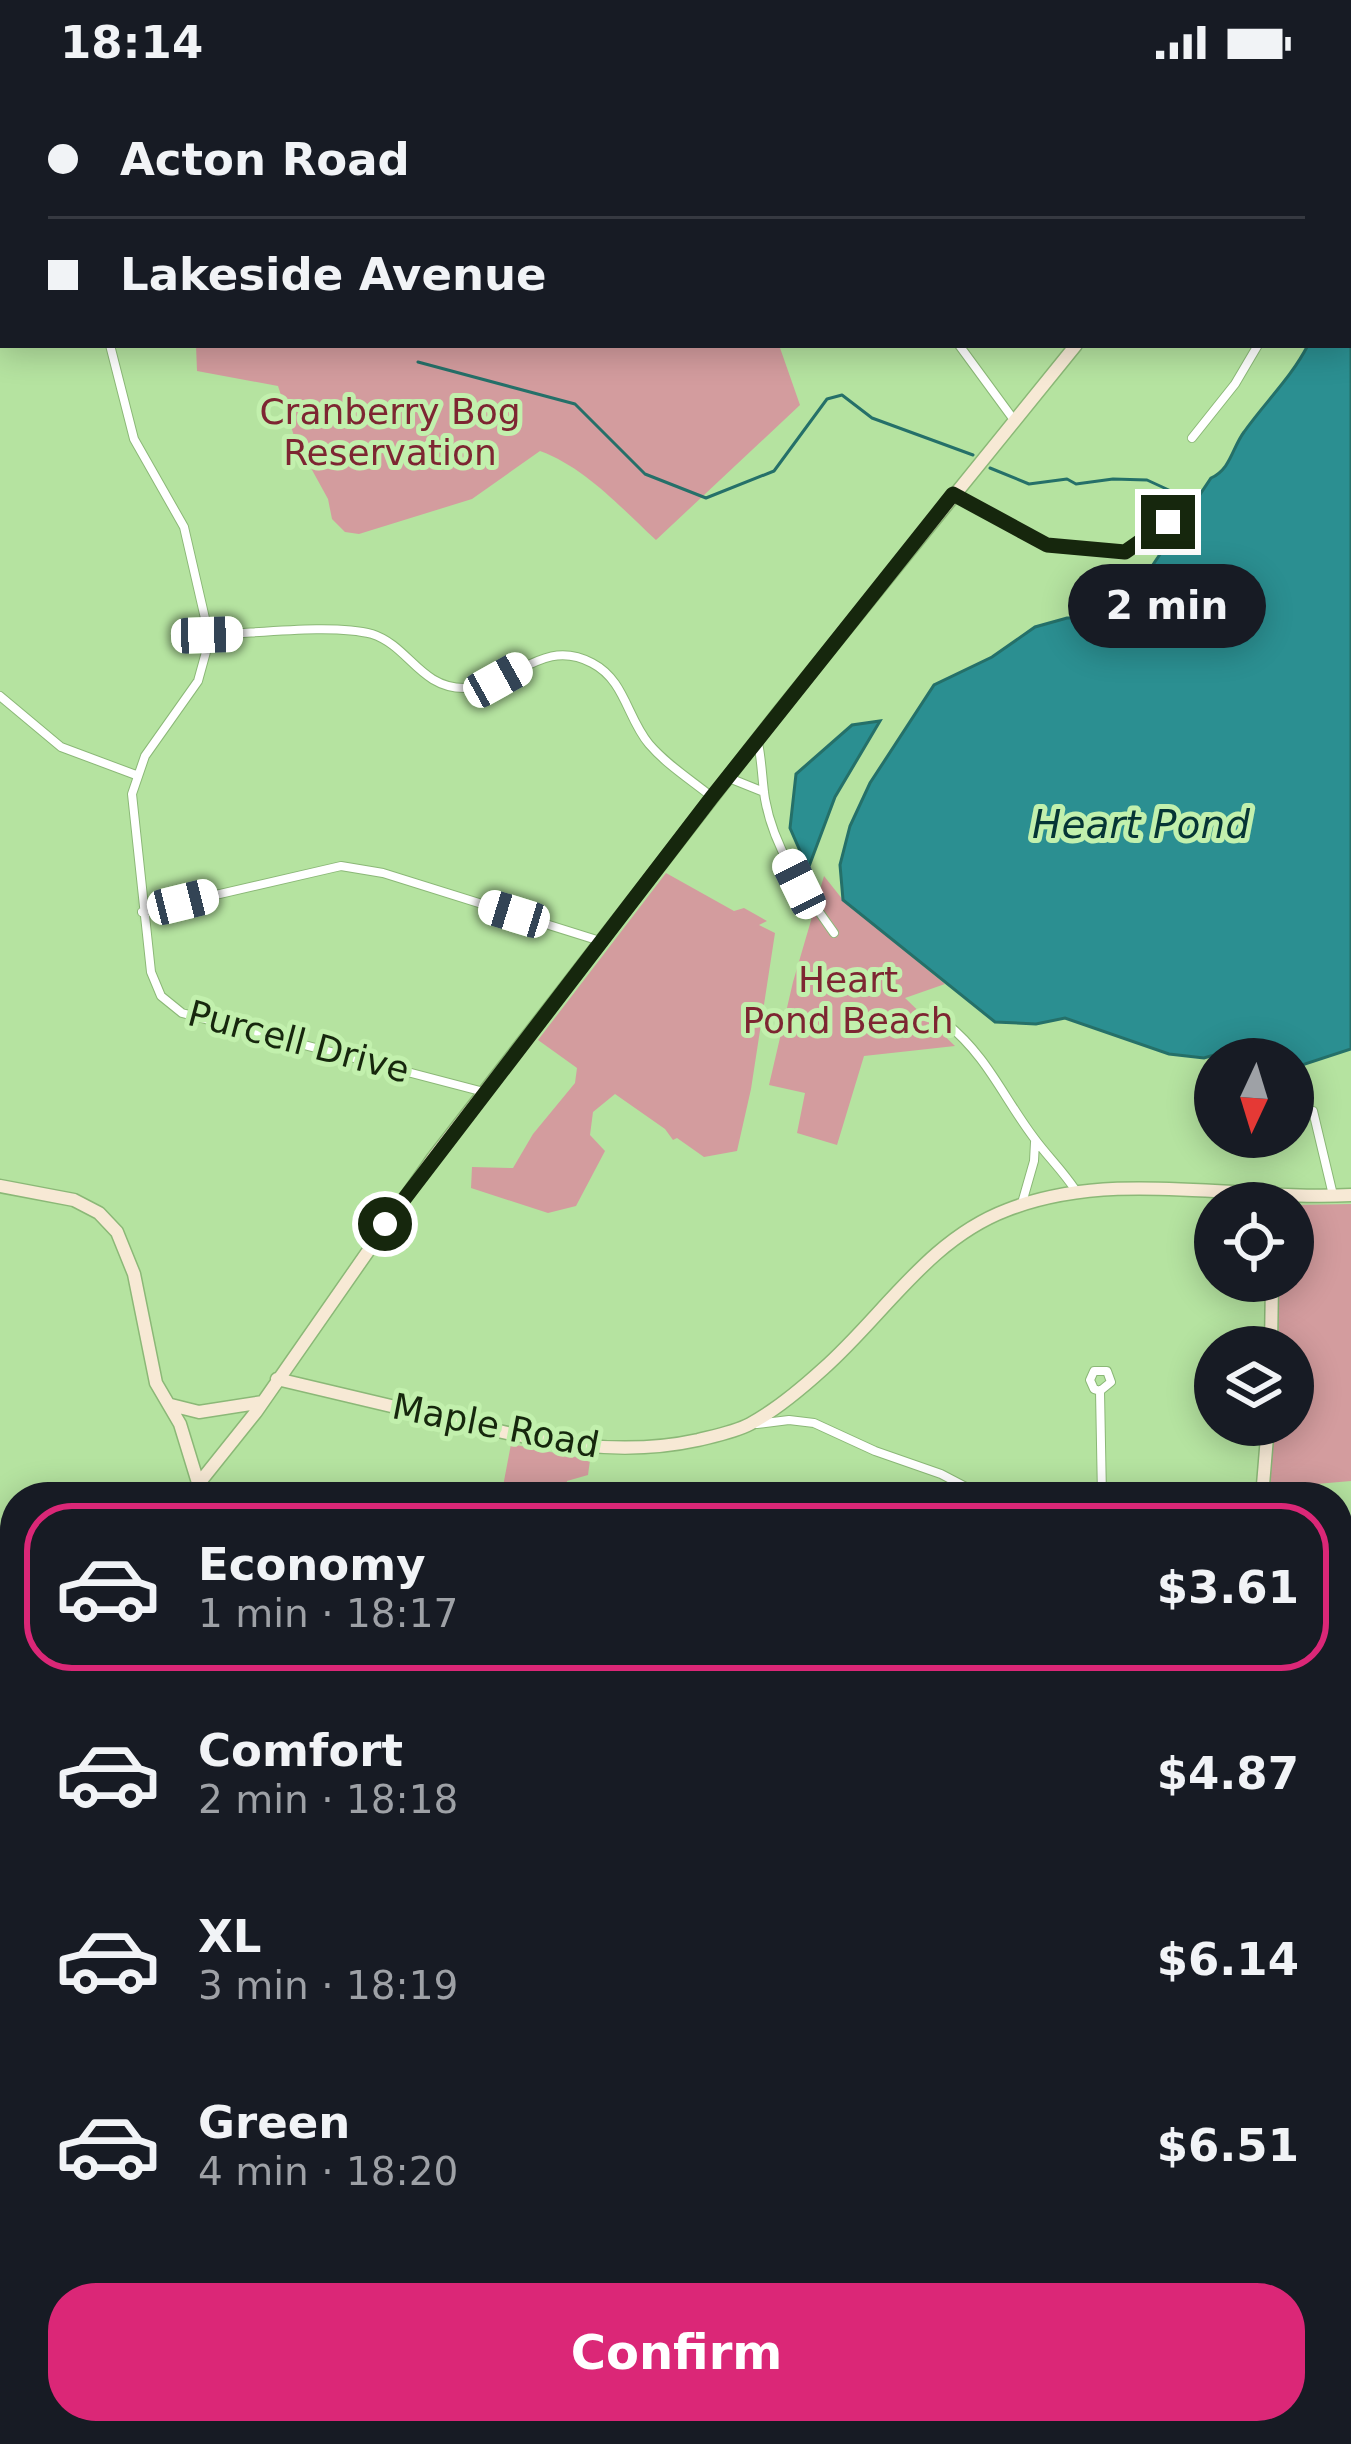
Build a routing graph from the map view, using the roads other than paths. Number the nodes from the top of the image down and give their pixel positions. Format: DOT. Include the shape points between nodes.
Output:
graph roads {
  1 [pos="111,348"];
  2 [pos="961,348"];
  3 [pos="1074,348"];
  4 [pos="1256,348"];
  5 [pos="1015,420"];
  6 [pos="1192,438"];
  7 [pos="953,494"];
  8 [pos="1179,516"];
  9 [pos="207,635"];
  10 [pos="0,696"];
  11 [pos="758,742"];
  12 [pos="136,775"];
  13 [pos="728,778"];
  14 [pos="764,792"];
  15 [pos="712,797"];
  16 [pos="142,912"];
  17 [pos="834,933"];
  18 [pos="601,942"];
  19 [pos="946,1022"];
  20 [pos="485,1093"];
  21 [pos="1314,1120"];
  22 [pos="1035,1140"];
  23 [pos="0,1186"];
  24 [pos="1077,1193"];
  25 [pos="1194,1196"];
  26 [pos="1333,1196"];
  27 [pos="1351,1196"];
  28 [pos="1314,1198"];
  29 [pos="1022,1204"];
  30 [pos="278,1379"];
  31 [pos="1100,1390"];
  32 [pos="264,1402"];
  33 [pos="169,1404"];
  34 [pos="748,1426"];
  35 [pos="1266,1446"];
  36 [pos="191,1482"];
  37 [pos="201,1482"];
  38 [pos="956,1482"];
  39 [pos="1102,1482"];
  40 [pos="1263,1482"];
  1 -- 9 [label="street, Purcell Drive" via="134,439 187,536"];
  2 -- 5 [label="street"];
  3 -- 5 [label="main road"];
  4 -- 6 [label="street"];
  5 -- 7 [label="main road"];
  7 -- 8 [label="street" via="1047,545 1125,552"];
  7 -- 11 [label="main road"];
  9 -- 12 [label="street, Purcell Drive" via="198,681"];
  9 -- 15 [label="street" via="364,632 391,644 430,680 460,688 490,683 543,656 574,656 610,676 648,744"];
  10 -- 12 [label="street" via="61,747"];
  11 -- 13 [label="main road"];
  11 -- 14 [label="street"];
  12 -- 16 [label="street, Purcell Drive" via="131,814"];
  13 -- 14 [label="street"];
  13 -- 15 [label="main road"];
  14 -- 17 [label="street" via="779,844"];
  15 -- 18 [label="main road"];
  16 -- 18 [label="street" via="341,866"];
  16 -- 20 [label="street, Purcell Drive" via="155,982 182,1013"];
  18 -- 20 [label="main road"];
  19 -- 22 [label="street" via="993,1071"];
  20 -- 30 [label="main road"];
  21 -- 26 [label="street"];
  22 -- 24 [label="street"];
  22 -- 29 [label="street"];
  23 -- 33 [label="main road" via="74,1199 117,1232 134,1274 154,1376"];
  24 -- 25 [label="main road"];
  24 -- 29 [label="main road"];
  26 -- 27 [label="main road"];
  26 -- 28 [label="main road"];
  29 -- 34 [label="main road" via="959,1234 826,1366"];
  30 -- 32 [label="main road"];
  30 -- 34 [label="main road, Maple Road" via="592,1448 680,1443"];
  31 -- 39 [label="street"];
  32 -- 33 [label="main road" via="189,1412"];
  32 -- 37 [label="main road"];
  33 -- 36 [label="main road" via="187,1443"];
  34 -- 38 [label="street, Maple Road" via="814,1423"];
  35 -- 40 [label="main road"];
}
